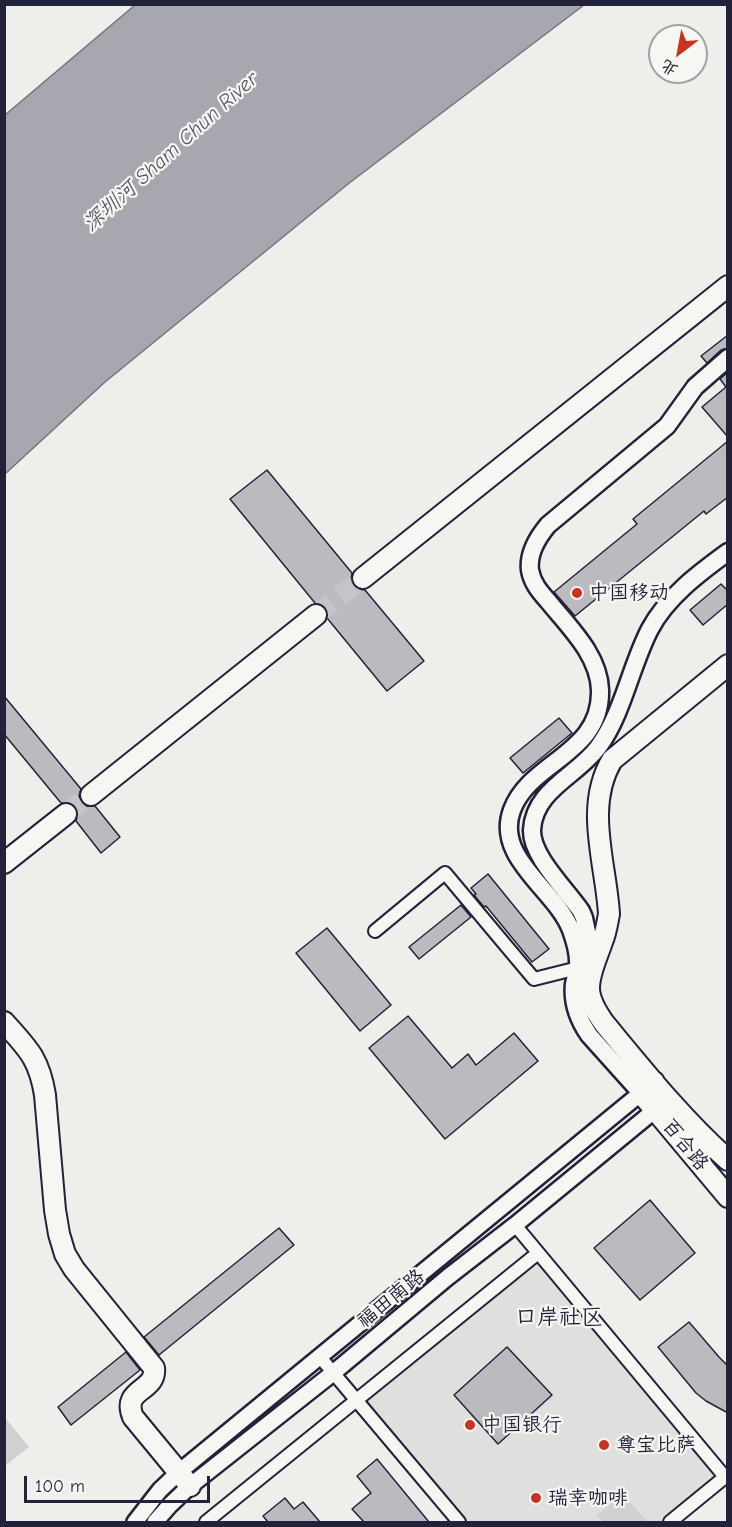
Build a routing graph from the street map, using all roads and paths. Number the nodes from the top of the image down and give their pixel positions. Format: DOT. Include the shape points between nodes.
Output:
graph roads {
  1 [pos="728,286"];
  2 [pos="728,358"];
  3 [pos="728,552"];
  4 [pos="363,578"];
  5 [pos="316,615"];
  6 [pos="728,665"];
  7 [pos="91,795"];
  8 [pos="66,814"];
  9 [pos="4,863"];
  10 [pos="375,932"];
  11 [pos="586,967"];
  12 [pos="4,1022"];
  13 [pos="648,1088"];
  14 [pos="662,1104"];
  15 [pos="728,1160"];
  16 [pos="728,1197"];
  17 [pos="515,1225"];
  18 [pos="538,1253"];
  19 [pos="320,1357"];
  20 [pos="333,1373"];
  21 [pos="357,1401"];
  22 [pos="726,1478"];
  23 [pos="184,1479"];
  24 [pos="135,1522"];
  25 [pos="155,1522"];
  26 [pos="206,1522"];
  27 [pos="459,1522"];
  28 [pos="670,1522"];
  1 -- 4 [label="main road"];
  2 -- 11 [label="main road" via="695,387 661,431 548,525 531,559 535,584 585,648 600,686 598,711 591,727 522,791 513,808 510,842 569,924 578,958"];
  3 -- 11 [label="main road" via="681,591 657,618 605,738 546,796 534,820 532,836 536,850 584,918"];
  5 -- 7 [label="main road"];
  6 -- 11 [label="main road, 百合路" via="612,760 606,770 599,795 598,831 609,914 603,940"];
  8 -- 9 [label="main road"];
  10 -- 11 [label="street" via="445,873 534,979"];
  11 -- 13 [label="main road, 百合路" via="597,1013"];
  12 -- 23 [label="main road" via="37,1063 42,1078 58,1234 65,1254 154,1368 152,1380 135,1395 129,1408"];
  13 -- 14 [label="main road, 百合路"];
  13 -- 19 [label="street, 福田南路"];
  14 -- 15 [label="main road, 百合路"];
  14 -- 16 [label="main road, 百合路"];
  14 -- 17 [label="street, 福田南路"];
  17 -- 18 [label="street"];
  17 -- 20 [label="street, 福田南路"];
  18 -- 21 [label="street"];
  18 -- 22 [label="street"];
  19 -- 20 [label="street"];
  19 -- 23 [label="street, 福田南路"];
  20 -- 21 [label="street"];
  20 -- 23 [label="street, 福田南路"];
  21 -- 26 [label="street"];
  21 -- 27 [label="street"];
  22 -- 28 [label="street"];
  23 -- 24 [label="street, 福田南路" via="160,1490"];
  23 -- 25 [label="street, 福田南路"];
}
